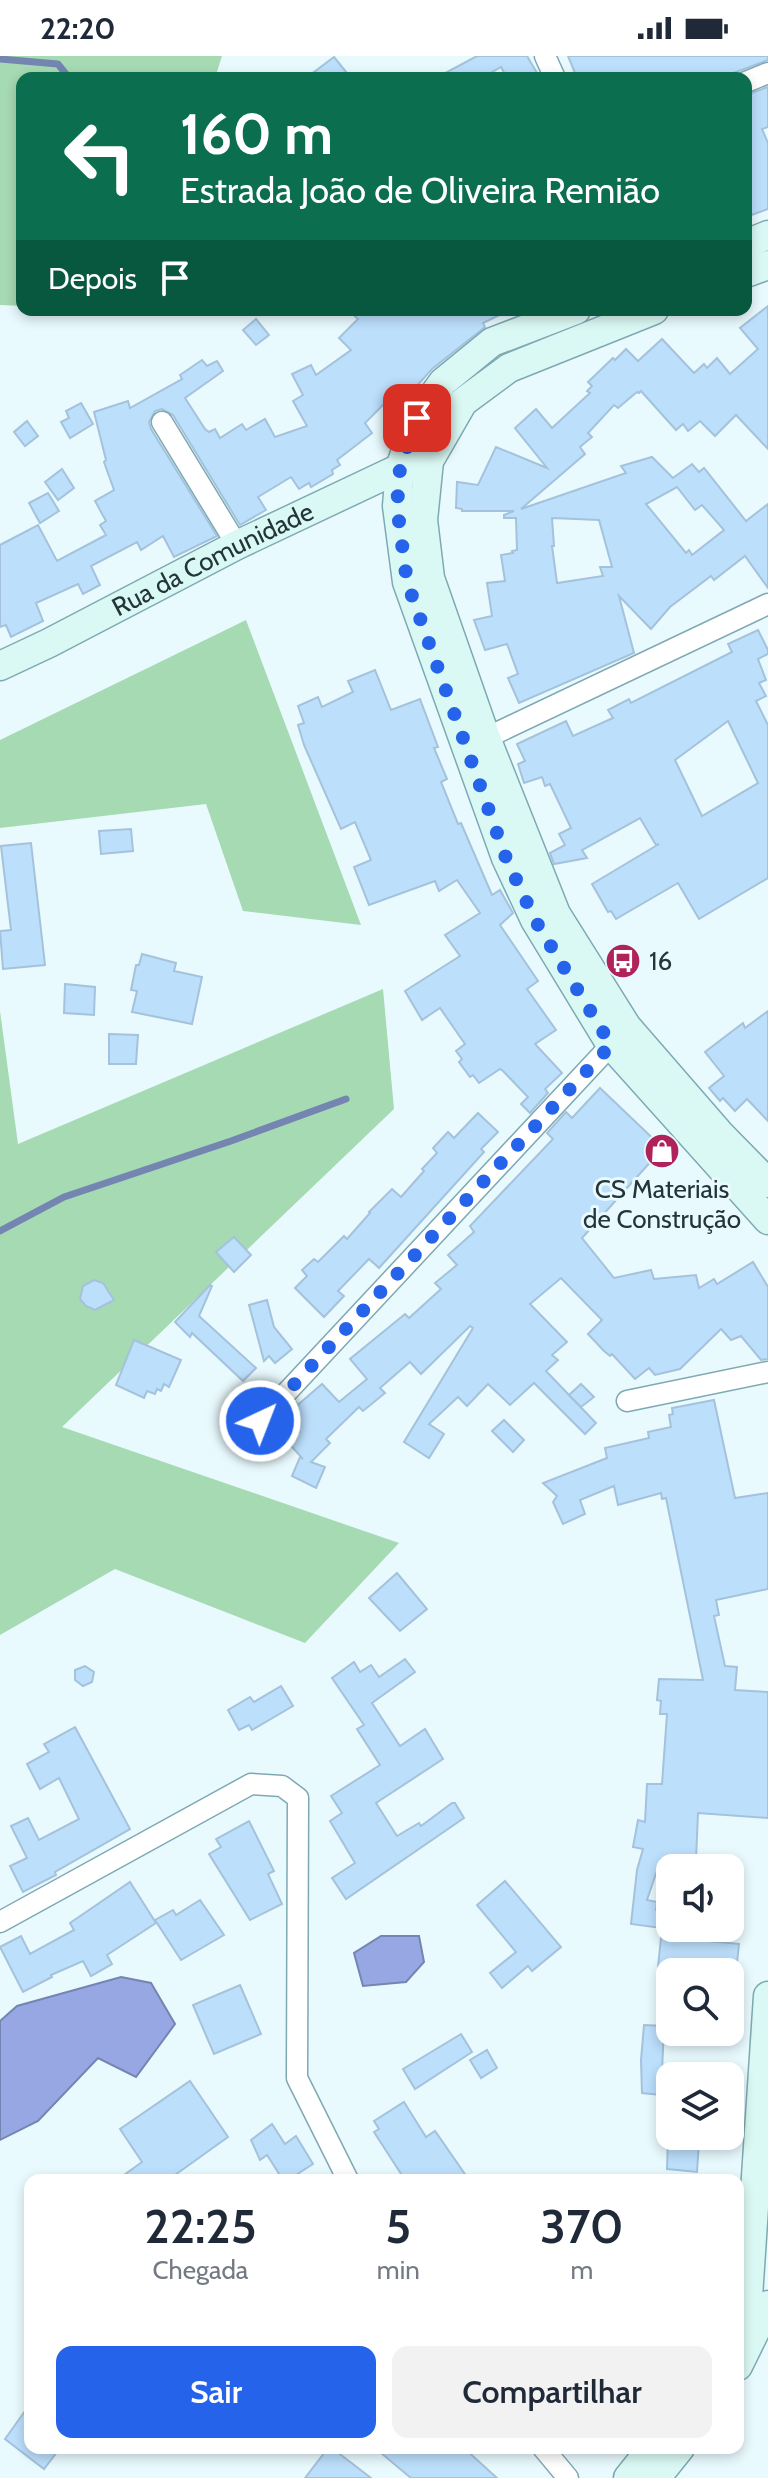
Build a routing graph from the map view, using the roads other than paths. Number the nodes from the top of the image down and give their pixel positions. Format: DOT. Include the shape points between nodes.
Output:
graph roads {
  1 [pos="560,316"];
  2 [pos="639,316"];
  3 [pos="162,422"];
  4 [pos="429,461"];
  5 [pos="400,468"];
  6 [pos="237,545"];
  7 [pos="768,604"];
  8 [pos="0,666"];
  9 [pos="486,738"];
  10 [pos="611,1045"];
  11 [pos="768,1183"];
  12 [pos="768,1220"];
  13 [pos="768,1372"];
  14 [pos="627,1401"];
  15 [pos="260,1421"];
  16 [pos="0,1922"];
  17 [pos="768,1996"];
  18 [pos="345,2174"];
  19 [pos="744,2304"];
  20 [pos="768,2305"];
  21 [pos="744,2354"];
  22 [pos="548,2454"];
  23 [pos="647,2454"];
  24 [pos="675,2454"];
  25 [pos="568,2478"];
  26 [pos="628,2478"];
  27 [pos="656,2478"];
  1 -- 5 [label="main road" via="492,342 443,382 417,418"];
  2 -- 4 [label="main road" via="509,368 463,402"];
  3 -- 6 [label="street"];
  4 -- 5 [label="main road, Rua da Comunidade"];
  4 -- 9 [label="main road" via="423,520 430,578"];
  5 -- 6 [label="main road, Rua da Comunidade"];
  5 -- 10 [label="main road" via="397,506 407,582 506,858 535,920"];
  6 -- 8 [label="main road, Rua da Comunidade"];
  7 -- 9 [label="street"];
  9 -- 11 [label="main road" via="556,914 627,1027"];
  10 -- 12 [label="main road"];
  10 -- 15 [label="street"];
  13 -- 14 [label="street"];
  16 -- 18 [label="street" via="251,1784 282,1786 298,1798 297,2078"];
  17 -- 19 [label="main road"];
  20 -- 21 [label="main road"];
  22 -- 25 [label="street"];
  23 -- 26 [label="main road"];
  24 -- 27 [label="main road"];
}
